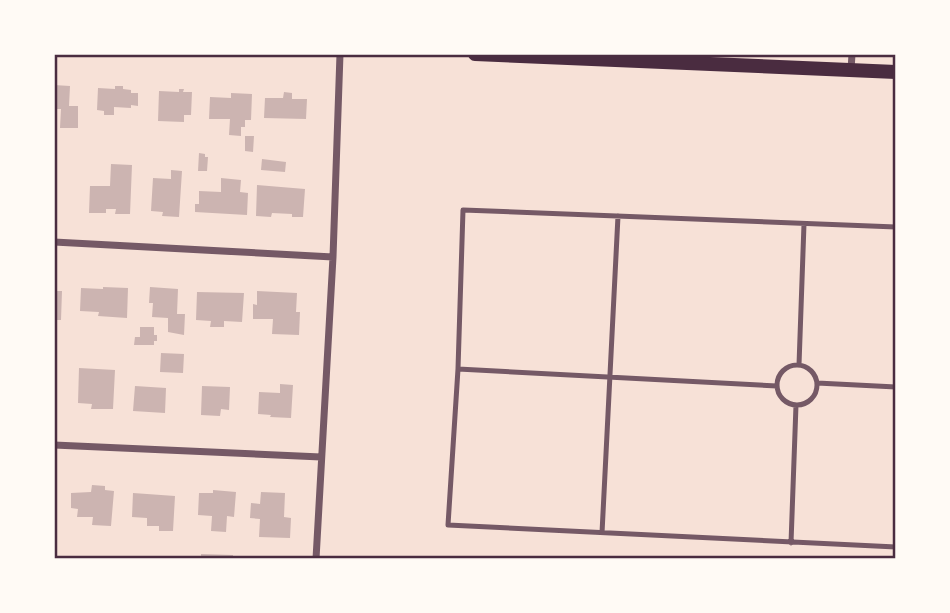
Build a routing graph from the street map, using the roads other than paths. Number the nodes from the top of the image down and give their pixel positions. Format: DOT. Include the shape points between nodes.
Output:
graph roads {
  1 [pos="340,54"];
  2 [pos="475,54"];
  3 [pos="852,54"];
  4 [pos="851,70"];
  5 [pos="896,72"];
  6 [pos="618,216"];
  7 [pos="804,224"];
  8 [pos="896,227"];
  9 [pos="54,242"];
  10 [pos="333,257"];
  11 [pos="799,365"];
  12 [pos="458,369"];
  13 [pos="610,377"];
  14 [pos="817,383"];
  15 [pos="777,386"];
  16 [pos="896,387"];
  17 [pos="796,405"];
  18 [pos="54,445"];
  19 [pos="321,457"];
  20 [pos="602,533"];
  21 [pos="791,543"];
  22 [pos="896,547"];
  23 [pos="316,559"];
  1 -- 10 [label="street"];
  2 -- 4 [label="main road"];
  3 -- 4 [label="street"];
  4 -- 5 [label="main road"];
  6 -- 7 [label="lane"];
  6 -- 12 [label="lane" via="463,210"];
  6 -- 13 [label="lane"];
  7 -- 8 [label="lane"];
  7 -- 11 [label="lane"];
  9 -- 10 [label="street"];
  10 -- 19 [label="street"];
  11 -- 14 [label="lane" via="812,371"];
  11 -- 15 [label="lane" via="781,372"];
  12 -- 13 [label="lane"];
  12 -- 20 [label="lane" via="448,525"];
  13 -- 15 [label="lane"];
  13 -- 20 [label="lane"];
  14 -- 16 [label="lane"];
  14 -- 17 [label="lane" via="814,396"];
  15 -- 17 [label="lane" via="783,399"];
  17 -- 21 [label="lane"];
  18 -- 19 [label="street"];
  19 -- 23 [label="street"];
  20 -- 21 [label="lane"];
  21 -- 22 [label="lane"];
}
